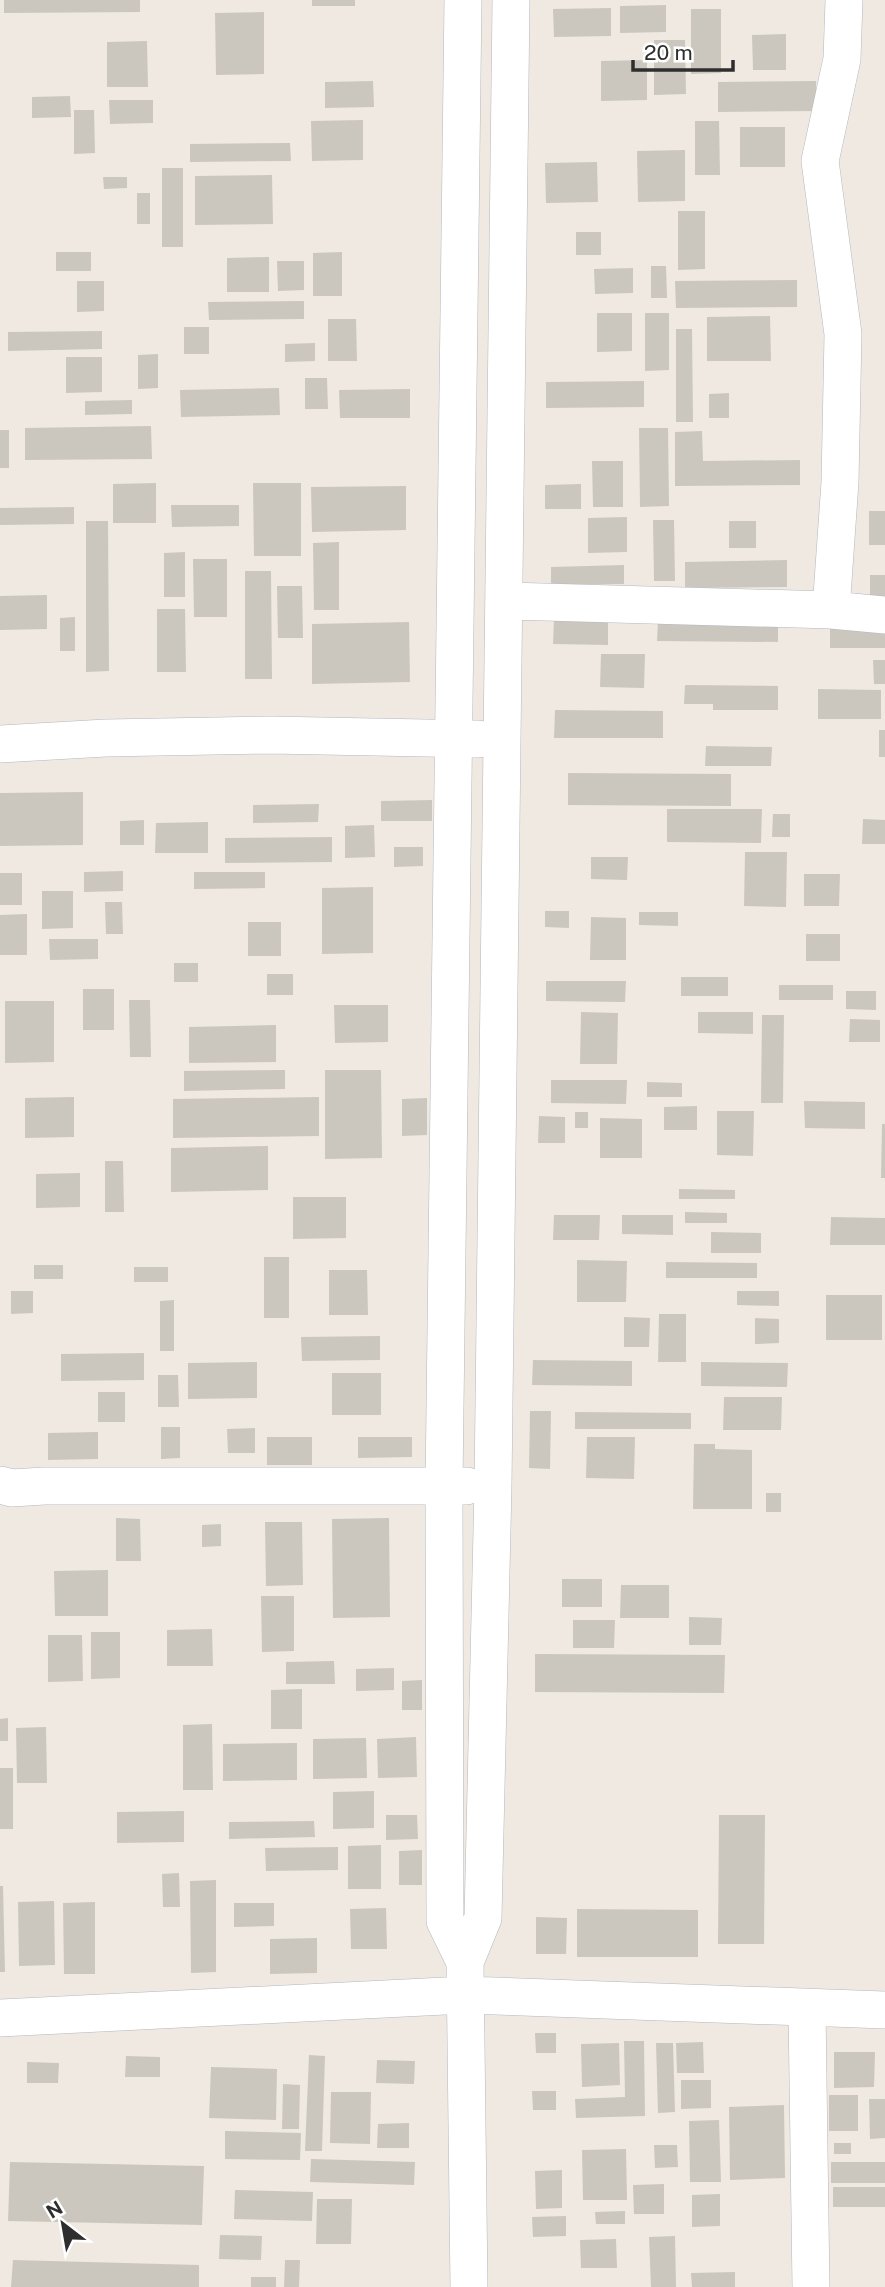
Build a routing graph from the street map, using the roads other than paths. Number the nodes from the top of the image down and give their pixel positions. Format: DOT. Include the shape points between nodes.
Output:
graph roads {
  1 [pos="463,0"];
  2 [pos="511,0"];
  3 [pos="844,0"];
  4 [pos="504,601"];
  5 [pos="831,610"];
  6 [pos="885,615"];
  7 [pos="455,738"];
  8 [pos="503,739"];
  9 [pos="0,744"];
  10 [pos="0,1485"];
  11 [pos="444,1486"];
  12 [pos="493,1486"];
  13 [pos="465,1978"];
  14 [pos="807,2009"];
  15 [pos="885,2010"];
  16 [pos="0,2018"];
  17 [pos="469,2287"];
  18 [pos="811,2287"];
  1 -- 7 [label="street"];
  2 -- 4 [label="street"];
  3 -- 5 [label="street" via="842,59 820,161 843,334"];
  4 -- 5 [label="street"];
  4 -- 8 [label="street"];
  5 -- 6 [label="street"];
  7 -- 8 [label="street"];
  7 -- 9 [label="street" via="270,735"];
  7 -- 11 [label="street"];
  8 -- 12 [label="street"];
  10 -- 11 [label="street"];
  11 -- 12 [label="street"];
  11 -- 13 [label="street" via="444,1921"];
  12 -- 13 [label="street" via="483,1918"];
  13 -- 14 [label="street"];
  13 -- 16 [label="street"];
  13 -- 17 [label="street"];
  14 -- 15 [label="street"];
  14 -- 18 [label="street"];
}
